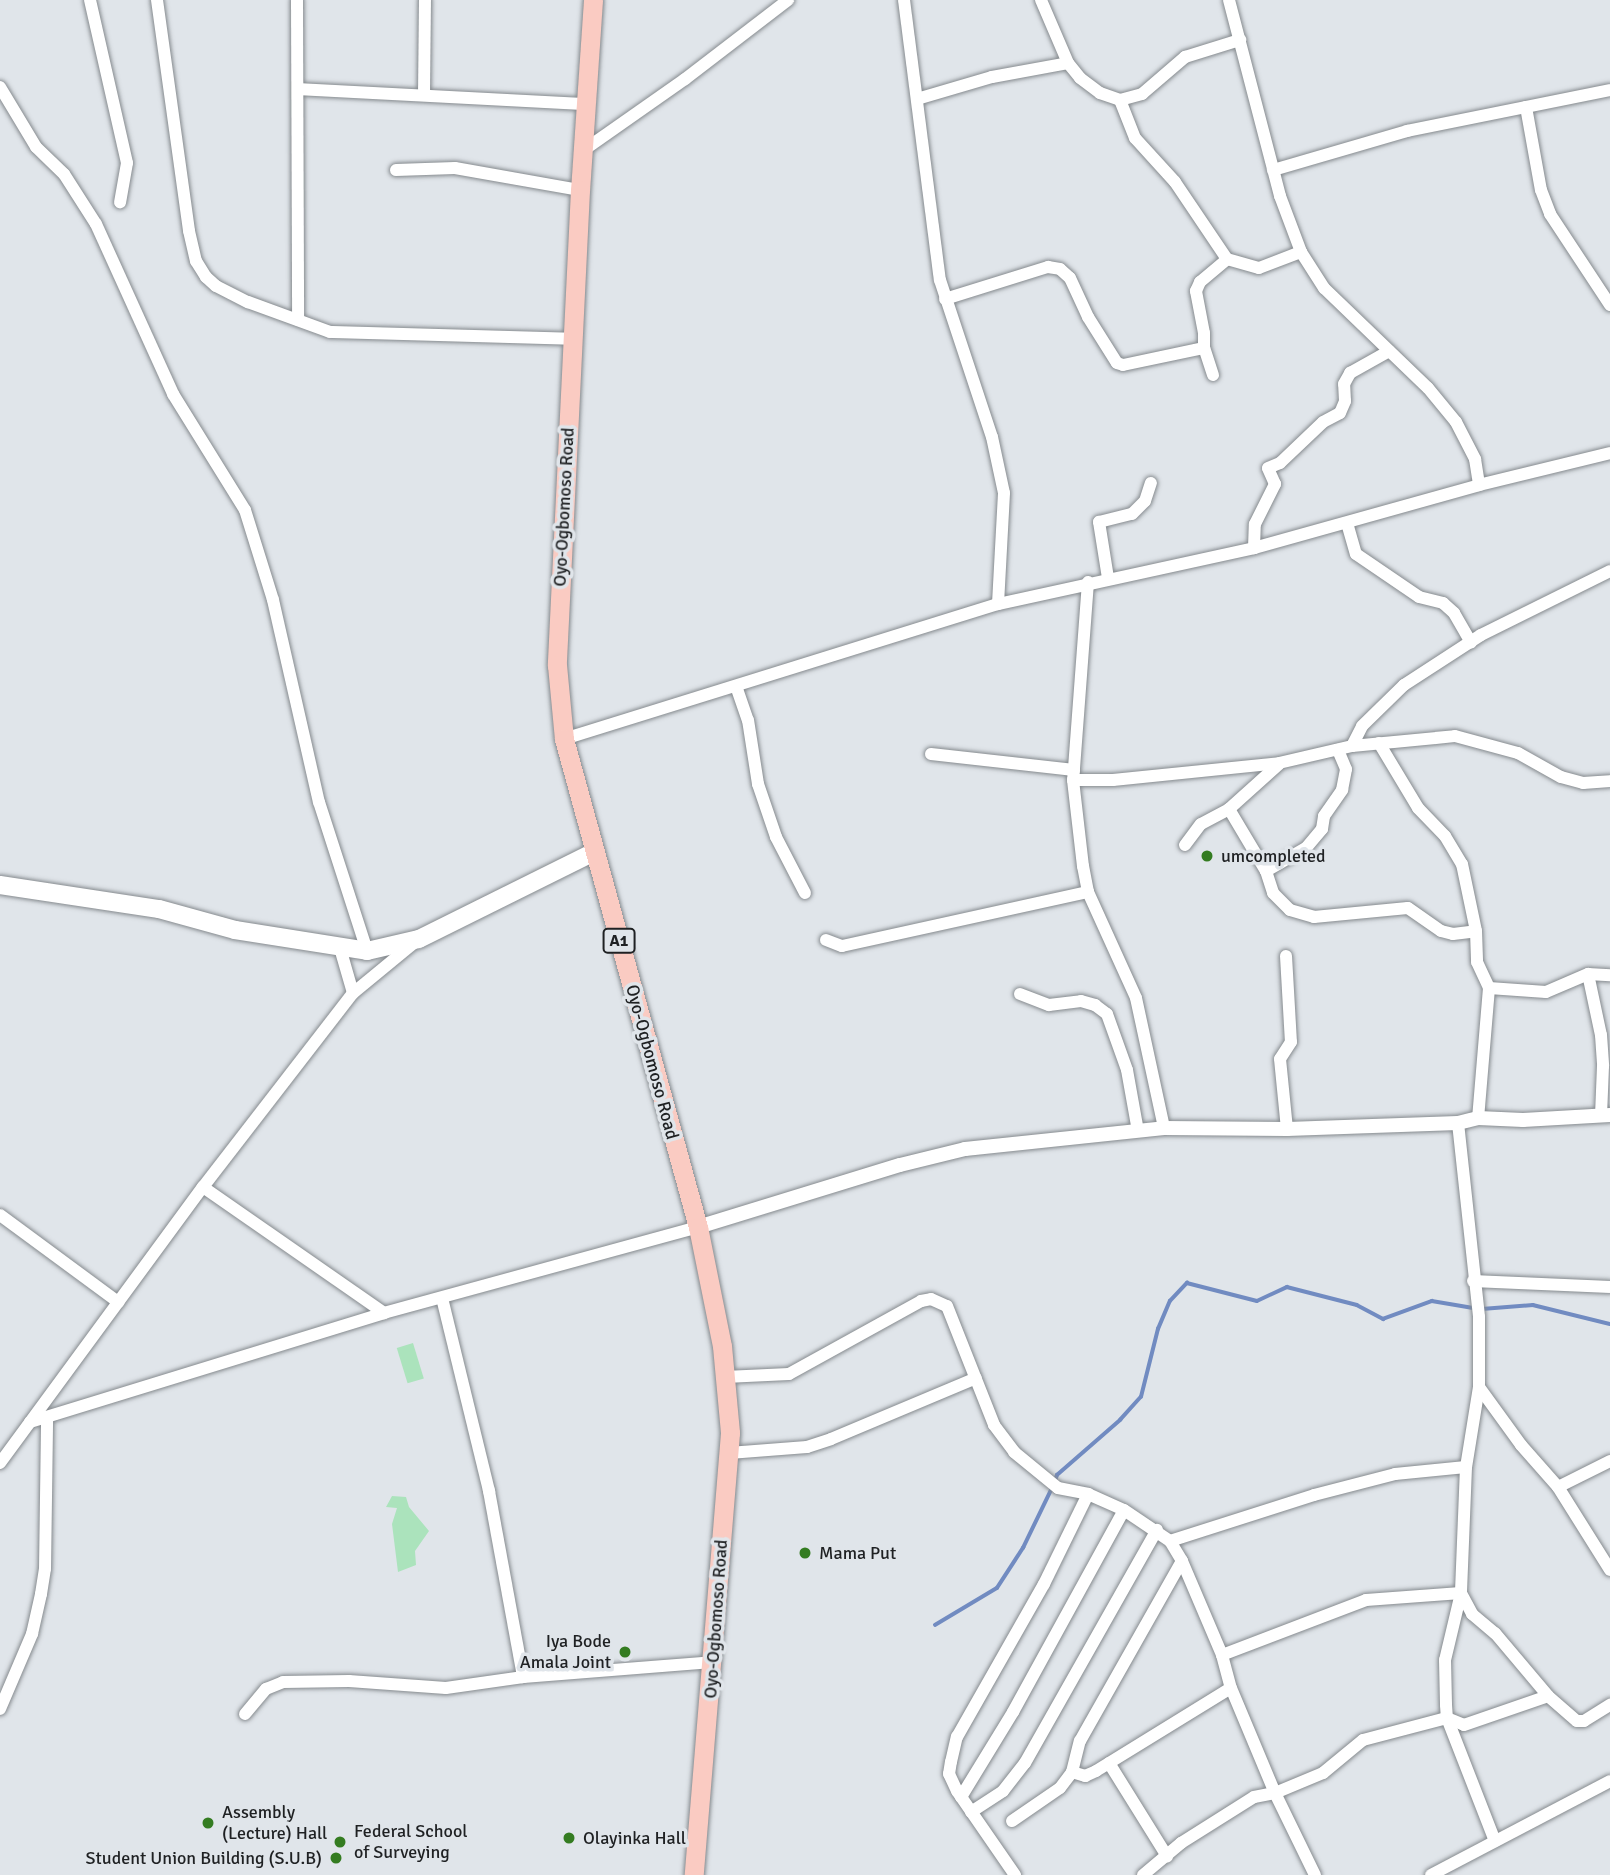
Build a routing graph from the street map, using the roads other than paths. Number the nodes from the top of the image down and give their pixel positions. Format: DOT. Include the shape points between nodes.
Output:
graph roads {
  1 [pos="90,0"];
  2 [pos="157,0"];
  3 [pos="297,0"];
  4 [pos="425,0"];
  5 [pos="593,0"];
  6 [pos="788,0"];
  7 [pos="904,0"];
  8 [pos="1041,0"];
  9 [pos="1229,0"];
  10 [pos="1240,40"];
  11 [pos="1068,63"];
  12 [pos="0,87"];
  13 [pos="298,89"];
  14 [pos="1610,90"];
  15 [pos="424,94"];
  16 [pos="917,99"];
  17 [pos="1120,100"];
  18 [pos="587,104"];
  19 [pos="1526,107"];
  20 [pos="584,150"];
  21 [pos="396,170"];
  22 [pos="1273,170"];
  23 [pos="580,190"];
  24 [pos="120,202"];
  25 [pos="1301,252"];
  26 [pos="1227,259"];
  27 [pos="945,299"];
  28 [pos="1610,304"];
  29 [pos="298,320"];
  30 [pos="574,339"];
  31 [pos="1204,348"];
  32 [pos="1389,351"];
  33 [pos="1213,375"];
  34 [pos="1610,453"];
  35 [pos="1151,483"];
  36 [pos="1479,485"];
  37 [pos="1347,523"];
  38 [pos="1254,548"];
  39 [pos="1610,570"];
  40 [pos="1108,578"];
  41 [pos="1088,582"];
  42 [pos="998,604"];
  43 [pos="1471,642"];
  44 [pos="736,687"];
  45 [pos="564,739"];
  46 [pos="1379,743"];
  47 [pos="1352,746"];
  48 [pos="1338,750"];
  49 [pos="932,754"];
  50 [pos="1279,763"];
  51 [pos="1074,775"];
  52 [pos="1610,781"];
  53 [pos="1229,809"];
  54 [pos="1185,845"];
  55 [pos="594,852"];
  56 [pos="1266,871"];
  57 [pos="0,885"];
  58 [pos="1088,892"];
  59 [pos="806,893"];
  60 [pos="1476,931"];
  61 [pos="419,939"];
  62 [pos="826,940"];
  63 [pos="340,948"];
  64 [pos="368,951"];
  65 [pos="1286,956"];
  66 [pos="1588,974"];
  67 [pos="1610,975"];
  68 [pos="1489,988"];
  69 [pos="353,993"];
  70 [pos="1020,994"];
  71 [pos="1606,1115"];
  72 [pos="1478,1118"];
  73 [pos="1458,1123"];
  74 [pos="1164,1129"];
  75 [pos="1287,1129"];
  76 [pos="1138,1131"];
  77 [pos="203,1187"];
  78 [pos="0,1215"];
  79 [pos="698,1227"];
  80 [pos="1474,1281"];
  81 [pos="1610,1287"];
  82 [pos="442,1298"];
  83 [pos="118,1302"];
  84 [pos="384,1313"];
  85 [pos="725,1377"];
  86 [pos="976,1378"];
  87 [pos="1479,1387"];
  88 [pos="47,1417"];
  89 [pos="30,1422"];
  90 [pos="729,1453"];
  91 [pos="1610,1461"];
  92 [pos="0,1464"];
  93 [pos="1466,1467"];
  94 [pos="1558,1487"];
  95 [pos="1088,1493"];
  96 [pos="1124,1510"];
  97 [pos="1157,1530"];
  98 [pos="1170,1541"];
  99 [pos="1182,1561"];
  100 [pos="1610,1570"];
  101 [pos="1461,1593"];
  102 [pos="1222,1655"];
  103 [pos="712,1662"];
  104 [pos="523,1677"];
  105 [pos="1231,1688"];
  106 [pos="1548,1696"];
  107 [pos="1610,1705"];
  108 [pos="0,1709"];
  109 [pos="245,1714"];
  110 [pos="1447,1718"];
  111 [pos="1109,1763"];
  112 [pos="1072,1773"];
  113 [pos="1610,1781"];
  114 [pos="1275,1793"];
  115 [pos="961,1797"];
  116 [pos="971,1812"];
  117 [pos="1012,1821"];
  118 [pos="1495,1841"];
  119 [pos="1167,1856"];
  120 [pos="694,1875"];
  121 [pos="1015,1875"];
  122 [pos="1143,1875"];
  123 [pos="1315,1875"];
  124 [pos="1431,1875"];
  1 -- 24 [label="street" via="127,163"];
  2 -- 29 [label="street" via="196,261 216,286"];
  3 -- 13 [label="street"];
  4 -- 15 [label="street"];
  5 -- 18 [label="highway, Oyo-Ogbomoso Road / A1"];
  6 -- 20 [label="street"];
  7 -- 16 [label="street"];
  8 -- 11 [label="street"];
  9 -- 10 [label="street"];
  10 -- 17 [label="street" via="1185,57 1143,94"];
  10 -- 22 [label="street"];
  11 -- 16 [label="street" via="992,77"];
  11 -- 17 [label="street" via="1100,93"];
  12 -- 64 [label="street" via="36,147 64,174 96,224 173,394 245,510 273,600 320,802"];
  13 -- 15 [label="street"];
  13 -- 29 [label="street"];
  14 -- 19 [label="street"];
  15 -- 18 [label="street"];
  16 -- 27 [label="street"];
  17 -- 26 [label="street" via="1135,138 1175,182"];
  18 -- 20 [label="highway, Oyo-Ogbomoso Road / A1"];
  19 -- 22 [label="street" via="1407,131"];
  19 -- 28 [label="street" via="1541,190 1550,214"];
  20 -- 23 [label="highway, Oyo-Ogbomoso Road / A1"];
  21 -- 23 [label="street" via="455,168"];
  22 -- 25 [label="street"];
  23 -- 30 [label="highway, Oyo-Ogbomoso Road / A1"];
  25 -- 26 [label="street" via="1259,268"];
  25 -- 32 [label="street" via="1324,288"];
  26 -- 31 [label="street" via="1196,288"];
  27 -- 31 [label="street" via="1048,267 1060,269 1070,278 1117,363"];
  27 -- 42 [label="street" via="992,438 1004,493"];
  29 -- 30 [label="street" via="354,335"];
  30 -- 45 [label="highway, Oyo-Ogbomoso Road / A1" via="558,624"];
  31 -- 33 [label="street"];
  32 -- 36 [label="street" via="1457,422 1475,459"];
  32 -- 38 [label="street" via="1350,373 1340,413 1268,468 1275,484 1255,524"];
  34 -- 36 [label="street"];
  35 -- 40 [label="street" via="1145,501 1132,514 1099,522"];
  36 -- 37 [label="street"];
  37 -- 38 [label="street"];
  37 -- 43 [label="street" via="1356,554 1419,597 1443,603"];
  38 -- 40 [label="street"];
  39 -- 43 [label="street"];
  40 -- 41 [label="street"];
  41 -- 42 [label="street"];
  41 -- 51 [label="street"];
  42 -- 44 [label="street"];
  43 -- 47 [label="street" via="1404,685 1362,726"];
  44 -- 45 [label="street"];
  44 -- 59 [label="street" via="748,720 758,784 776,837"];
  45 -- 55 [label="highway, Oyo-Ogbomoso Road / A1"];
  46 -- 47 [label="street"];
  46 -- 52 [label="street" via="1455,736 1518,753 1561,777 1583,783"];
  46 -- 60 [label="street" via="1418,808 1445,836 1462,864"];
  47 -- 48 [label="street"];
  48 -- 50 [label="street"];
  48 -- 56 [label="street" via="1346,769 1342,790 1324,816 1322,829 1306,848"];
  49 -- 51 [label="street"];
  50 -- 51 [label="street" via="1114,780"];
  50 -- 53 [label="street"];
  51 -- 58 [label="street"];
  53 -- 54 [label="street" via="1201,824"];
  53 -- 56 [label="street"];
  55 -- 61 [label="main road"];
  55 -- 79 [label="highway, Oyo-Ogbomoso Road / A1"];
  56 -- 60 [label="street" via="1278,901 1306,916 1408,908 1441,931"];
  57 -- 63 [label="main road" via="159,909 236,930"];
  58 -- 62 [label="street" via="842,946"];
  58 -- 74 [label="street" via="1136,998"];
  60 -- 68 [label="street" via="1477,962"];
  61 -- 64 [label="main road"];
  61 -- 69 [label="street"];
  63 -- 64 [label="main road"];
  63 -- 69 [label="street"];
  65 -- 75 [label="street" via="1291,1042 1280,1059"];
  66 -- 67 [label="street"];
  66 -- 68 [label="street" via="1546,992"];
  66 -- 71 [label="street" via="1601,1035"];
  68 -- 72 [label="street"];
  69 -- 77 [label="street"];
  70 -- 76 [label="street" via="1049,1005 1095,1004 1107,1014 1127,1070"];
  71 -- 72 [label="street"];
  72 -- 73 [label="street"];
  73 -- 75 [label="street"];
  73 -- 80 [label="street"];
  74 -- 75 [label="street"];
  74 -- 76 [label="street"];
  76 -- 79 [label="street" via="965,1149"];
  77 -- 83 [label="street"];
  77 -- 84 [label="street"];
  78 -- 83 [label="street"];
  79 -- 82 [label="street"];
  79 -- 85 [label="highway, Oyo-Ogbomoso Road / A1"];
  80 -- 81 [label="street"];
  80 -- 87 [label="street"];
  82 -- 84 [label="street"];
  82 -- 104 [label="street" via="489,1491"];
  83 -- 89 [label="street"];
  84 -- 88 [label="street"];
  85 -- 86 [label="street" via="789,1374 931,1299 947,1306"];
  85 -- 90 [label="highway, Oyo-Ogbomoso Road / A1"];
  86 -- 90 [label="street" via="819,1443"];
  86 -- 95 [label="street" via="994,1425 1014,1452 1052,1485"];
  87 -- 93 [label="street"];
  87 -- 94 [label="street"];
  88 -- 89 [label="street"];
  88 -- 108 [label="street" via="41,1594 32,1634"];
  89 -- 92 [label="street"];
  90 -- 103 [label="highway, Oyo-Ogbomoso Road / A1"];
  91 -- 94 [label="street"];
  93 -- 98 [label="street" via="1402,1472"];
  93 -- 101 [label="street"];
  94 -- 100 [label="street"];
  95 -- 96 [label="street"];
  95 -- 115 [label="street" via="1044,1584 957,1737 949,1774"];
  96 -- 97 [label="street"];
  96 -- 115 [label="street"];
  97 -- 98 [label="street"];
  97 -- 116 [label="street" via="1020,1771 1003,1791"];
  98 -- 99 [label="street"];
  99 -- 102 [label="street"];
  99 -- 112 [label="street" via="1080,1741"];
  101 -- 102 [label="street" via="1366,1600"];
  101 -- 106 [label="street" via="1472,1614 1495,1633"];
  101 -- 110 [label="street" via="1445,1660"];
  102 -- 105 [label="street"];
  103 -- 104 [label="street"];
  103 -- 120 [label="highway, Oyo-Ogbomoso Road / A1"];
  104 -- 109 [label="street" via="446,1688 283,1682 266,1689"];
  105 -- 111 [label="street"];
  105 -- 114 [label="street"];
  106 -- 107 [label="street" via="1580,1722"];
  106 -- 110 [label="street" via="1464,1725"];
  110 -- 114 [label="street" via="1363,1740 1323,1773"];
  110 -- 118 [label="street"];
  111 -- 112 [label="street" via="1085,1776"];
  111 -- 119 [label="street"];
  112 -- 117 [label="street" via="1060,1788"];
  113 -- 118 [label="street"];
  114 -- 119 [label="street" via="1254,1797"];
  114 -- 123 [label="street"];
  115 -- 116 [label="street"];
  116 -- 121 [label="street"];
  118 -- 124 [label="street"];
  119 -- 122 [label="street"];
}
